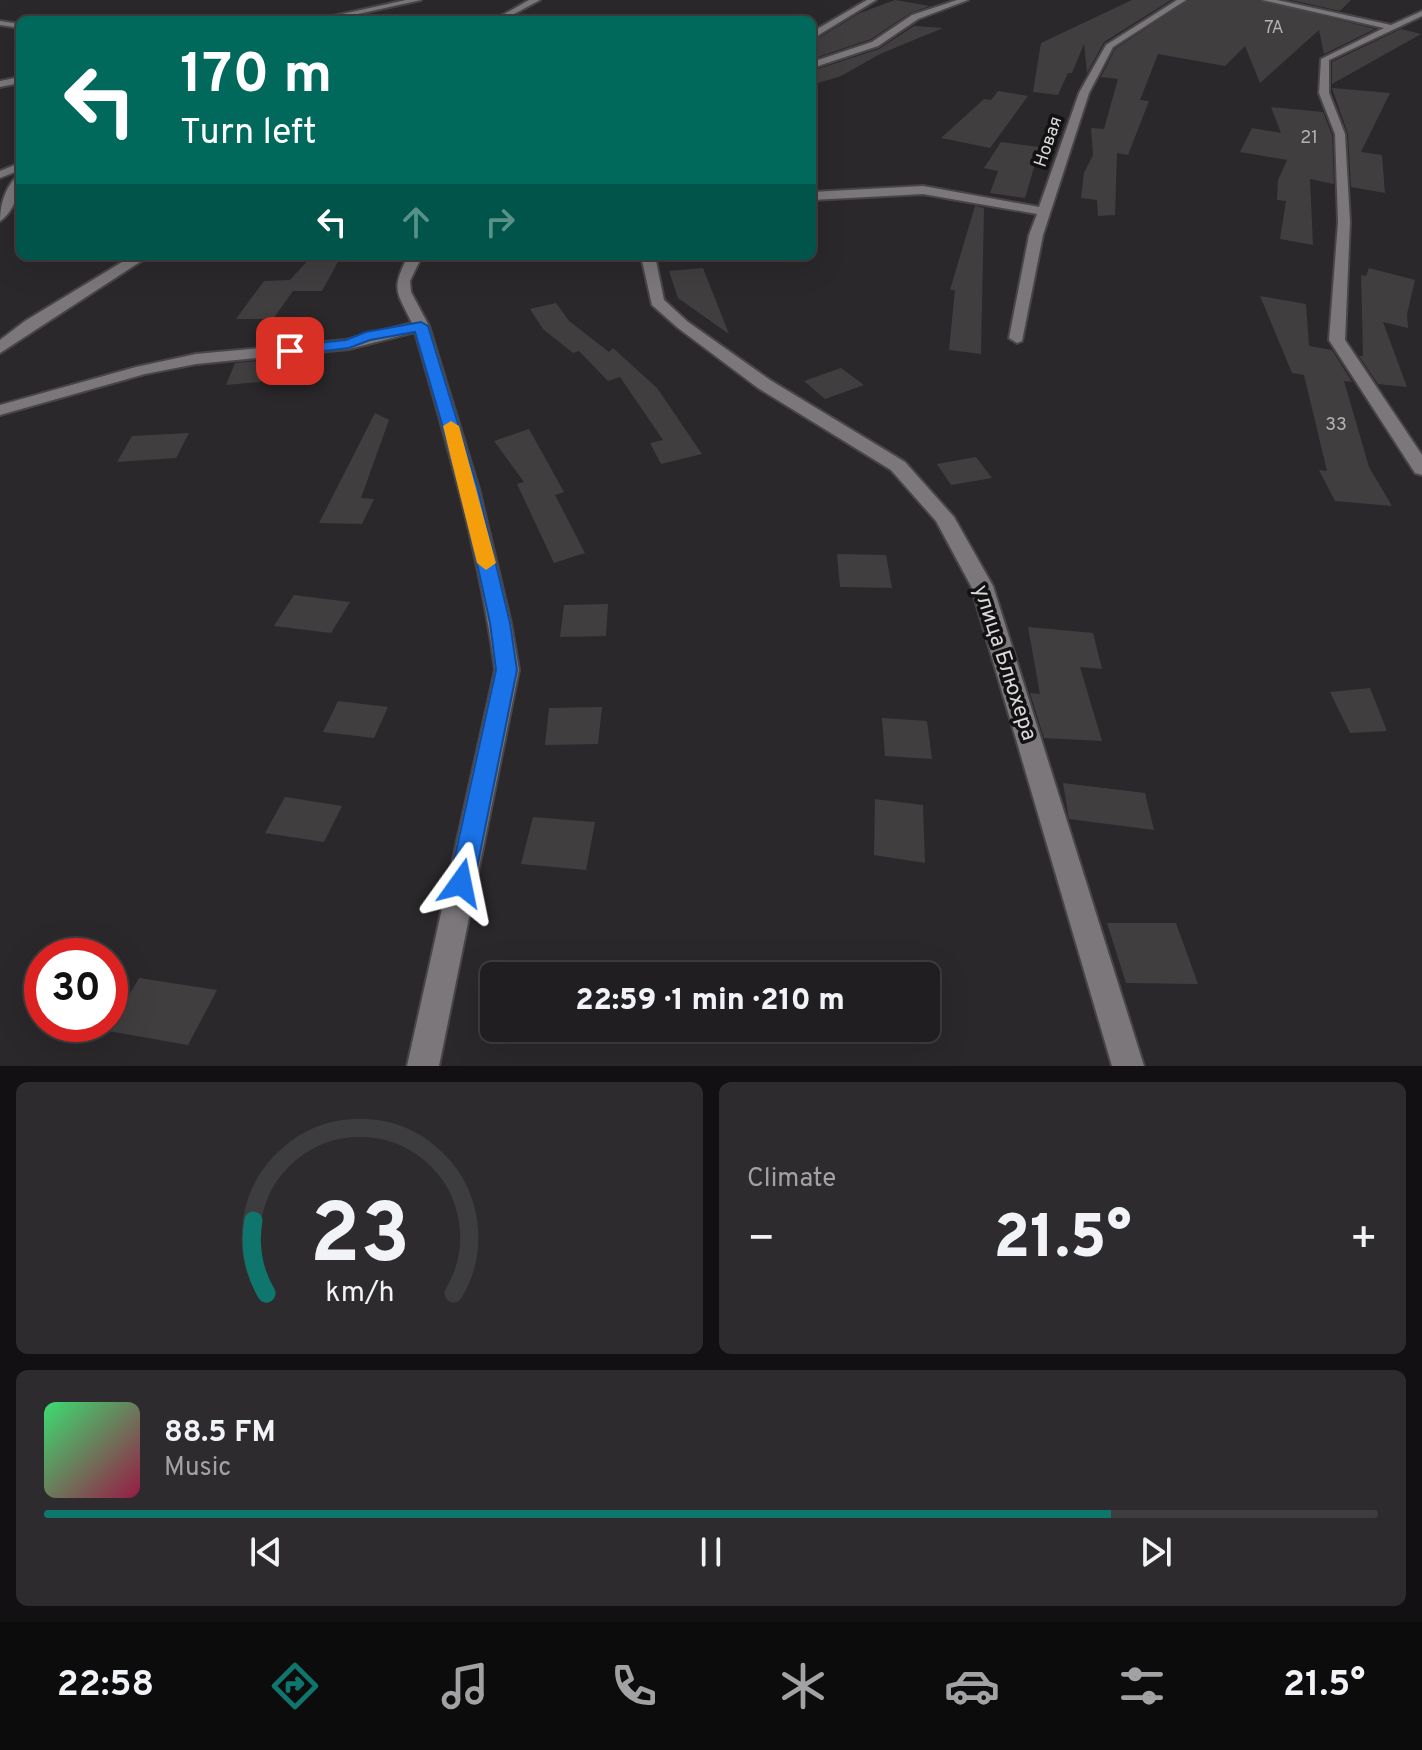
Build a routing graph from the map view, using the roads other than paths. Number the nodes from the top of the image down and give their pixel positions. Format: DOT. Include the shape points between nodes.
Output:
graph roads {
  1 [pos="417,0"];
  2 [pos="536,0"];
  3 [pos="872,0"];
  4 [pos="964,0"];
  5 [pos="1182,0"];
  6 [pos="1266,0"];
  7 [pos="1422,13"];
  8 [pos="339,16"];
  9 [pos="504,16"];
  10 [pos="1388,26"];
  11 [pos="816,34"];
  12 [pos="816,64"];
  13 [pos="16,178"];
  14 [pos="816,196"];
  15 [pos="1044,212"];
  16 [pos="0,217"];
  17 [pos="135,260"];
  18 [pos="413,260"];
  19 [pos="649,260"];
  20 [pos="421,326"];
  21 [pos="1017,338"];
  22 [pos="0,348"];
  23 [pos="0,410"];
  24 [pos="1422,469"];
  25 [pos="423,1066"];
  26 [pos="1128,1066"];
  1 -- 8 [label="street"];
  2 -- 9 [label="street"];
  3 -- 11 [label="street"];
  4 -- 12 [label="street" via="915,17 875,44"];
  5 -- 15 [label="street, Новая" via="1110,45 1084,93"];
  6 -- 10 [label="street"];
  7 -- 10 [label="street"];
  10 -- 24 [label="street" via="1325,59 1324,93 1340,134 1344,222 1337,340"];
  13 -- 16 [label="street"];
  14 -- 15 [label="street" via="923,190"];
  15 -- 21 [label="street, Новая"];
  17 -- 22 [label="street"];
  18 -- 20 [label="street" via="404,292"];
  19 -- 26 [label="street, улица Блюхера" via="657,302 683,325 764,384 898,466 944,517 982,586"];
  20 -- 23 [label="street" via="335,346 196,359"];
  20 -- 25 [label="street" via="470,489 507,670"];
}
